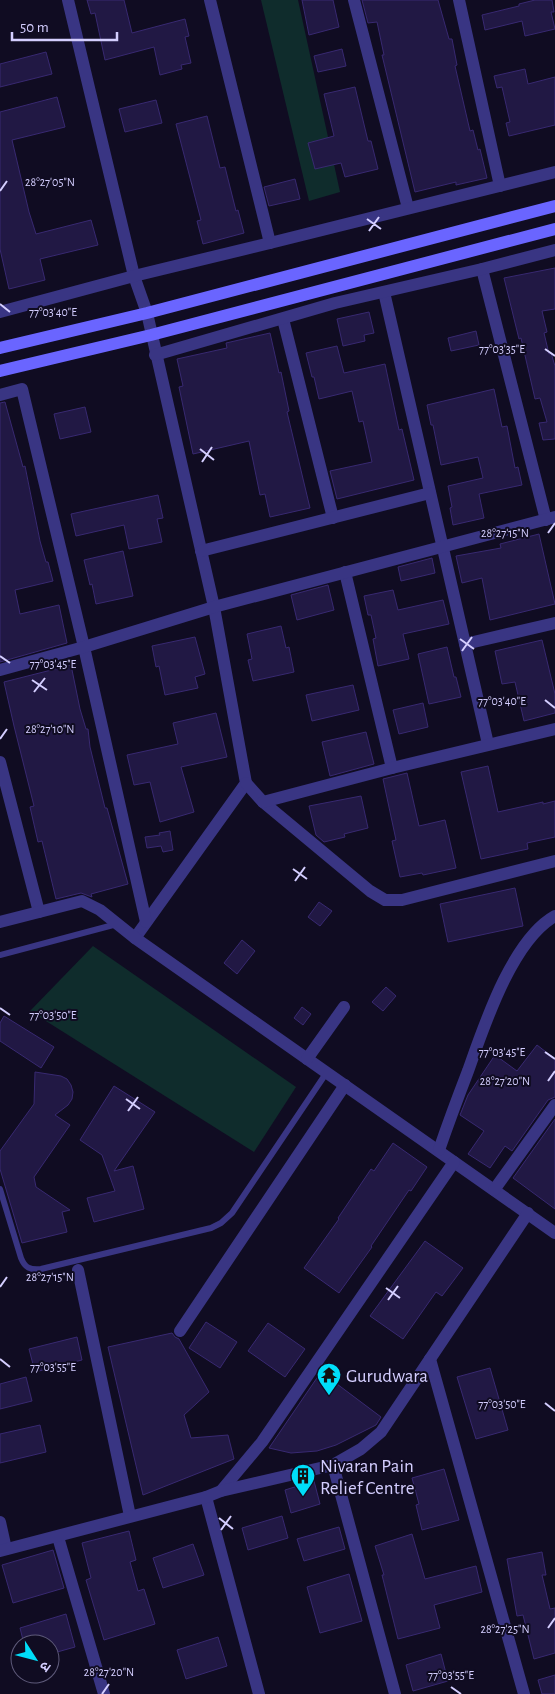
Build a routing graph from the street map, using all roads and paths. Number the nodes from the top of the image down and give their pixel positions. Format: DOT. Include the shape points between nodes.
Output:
graph roads {
  1 [pos="68,0"];
  2 [pos="210,0"];
  3 [pos="354,0"];
  4 [pos="459,0"];
  5 [pos="555,172"];
  6 [pos="500,186"];
  7 [pos="555,206"];
  8 [pos="408,208"];
  9 [pos="555,229"];
  10 [pos="270,243"];
  11 [pos="555,250"];
  12 [pos="482,270"];
  13 [pos="134,276"];
  14 [pos="384,292"];
  15 [pos="0,312"];
  16 [pos="146,314"];
  17 [pos="283,319"];
  18 [pos="151,335"];
  19 [pos="0,348"];
  20 [pos="155,355"];
  21 [pos="0,371"];
  22 [pos="0,395"];
  23 [pos="430,493"];
  24 [pos="333,518"];
  25 [pos="551,518"];
  26 [pos="443,546"];
  27 [pos="201,551"];
  28 [pos="345,572"];
  29 [pos="214,607"];
  30 [pos="555,623"];
  31 [pos="465,644"];
  32 [pos="84,647"];
  33 [pos="0,670"];
  34 [pos="555,729"];
  35 [pos="488,744"];
  36 [pos="0,762"];
  37 [pos="392,768"];
  38 [pos="246,783"];
  39 [pos="263,802"];
  40 [pos="555,861"];
  41 [pos="39,912"];
  42 [pos="555,916"];
  43 [pos="0,922"];
  44 [pos="146,922"];
  45 [pos="118,924"];
  46 [pos="135,938"];
  47 [pos="0,955"];
  48 [pos="344,1007"];
  49 [pos="308,1059"];
  50 [pos="327,1072"];
  51 [pos="345,1085"];
  52 [pos="555,1105"];
  53 [pos="439,1150"];
  54 [pos="454,1162"];
  55 [pos="0,1189"];
  56 [pos="494,1190"];
  57 [pos="528,1213"];
  58 [pos="555,1233"];
  59 [pos="77,1265"];
  60 [pos="180,1332"];
  61 [pos="430,1359"];
  62 [pos="333,1465"];
  63 [pos="221,1491"];
  64 [pos="206,1497"];
  65 [pos="130,1516"];
  66 [pos="0,1522"];
  67 [pos="58,1536"];
  68 [pos="3,1550"];
  69 [pos="104,1694"];
  70 [pos="259,1694"];
  71 [pos="395,1694"];
  72 [pos="524,1694"];
  1 -- 13 [label="street"];
  2 -- 10 [label="street"];
  3 -- 8 [label="street"];
  4 -- 6 [label="street"];
  5 -- 6 [label="street"];
  6 -- 8 [label="street"];
  7 -- 16 [label="street"];
  8 -- 10 [label="street"];
  9 -- 18 [label="street"];
  10 -- 13 [label="street"];
  11 -- 12 [label="street"];
  12 -- 14 [label="street"];
  12 -- 25 [label="street"];
  13 -- 15 [label="street"];
  13 -- 16 [label="street"];
  14 -- 17 [label="street"];
  14 -- 23 [label="street"];
  16 -- 18 [label="street"];
  16 -- 19 [label="street"];
  17 -- 20 [label="street"];
  17 -- 24 [label="street"];
  18 -- 20 [label="street"];
  18 -- 21 [label="street"];
  20 -- 27 [label="street"];
  22 -- 32 [label="street" via="22,389"];
  23 -- 24 [label="street"];
  23 -- 26 [label="street"];
  24 -- 27 [label="street"];
  25 -- 26 [label="street"];
  26 -- 28 [label="street"];
  26 -- 31 [label="street"];
  27 -- 29 [label="street"];
  28 -- 29 [label="street"];
  28 -- 37 [label="street"];
  29 -- 32 [label="street"];
  29 -- 38 [label="street"];
  30 -- 31 [label="street"];
  31 -- 35 [label="street"];
  32 -- 33 [label="street"];
  32 -- 44 [label="street"];
  34 -- 35 [label="street"];
  35 -- 37 [label="street"];
  36 -- 41 [label="street"];
  37 -- 39 [label="street"];
  38 -- 39 [label="street"];
  38 -- 44 [label="street"];
  39 -- 40 [label="street" via="385,900 402,900"];
  41 -- 43 [label="street"];
  41 -- 45 [label="street" via="82,901"];
  42 -- 53 [label="street" via="526,942 507,973 479,1038"];
  44 -- 46 [label="street"];
  45 -- 46 [label="street"];
  45 -- 47 [label="lane"];
  46 -- 49 [label="street"];
  48 -- 49 [label="street"];
  49 -- 50 [label="street"];
  50 -- 51 [label="street"];
  50 -- 59 [label="lane" via="232,1213 221,1223"];
  51 -- 53 [label="street"];
  51 -- 60 [label="street"];
  52 -- 56 [label="street"];
  53 -- 54 [label="street"];
  54 -- 56 [label="street"];
  54 -- 63 [label="street" via="262,1442"];
  55 -- 59 [label="lane" via="24,1265 30,1270"];
  56 -- 57 [label="street"];
  57 -- 58 [label="street"];
  57 -- 61 [label="street"];
  59 -- 65 [label="street"];
  61 -- 62 [label="street" via="381,1432 361,1449"];
  61 -- 72 [label="street"];
  62 -- 63 [label="street"];
  62 -- 71 [label="street"];
  63 -- 64 [label="street"];
  64 -- 65 [label="street"];
  64 -- 70 [label="street"];
  65 -- 67 [label="street"];
  66 -- 68 [label="street"];
  67 -- 68 [label="street"];
  67 -- 69 [label="street"];
}
